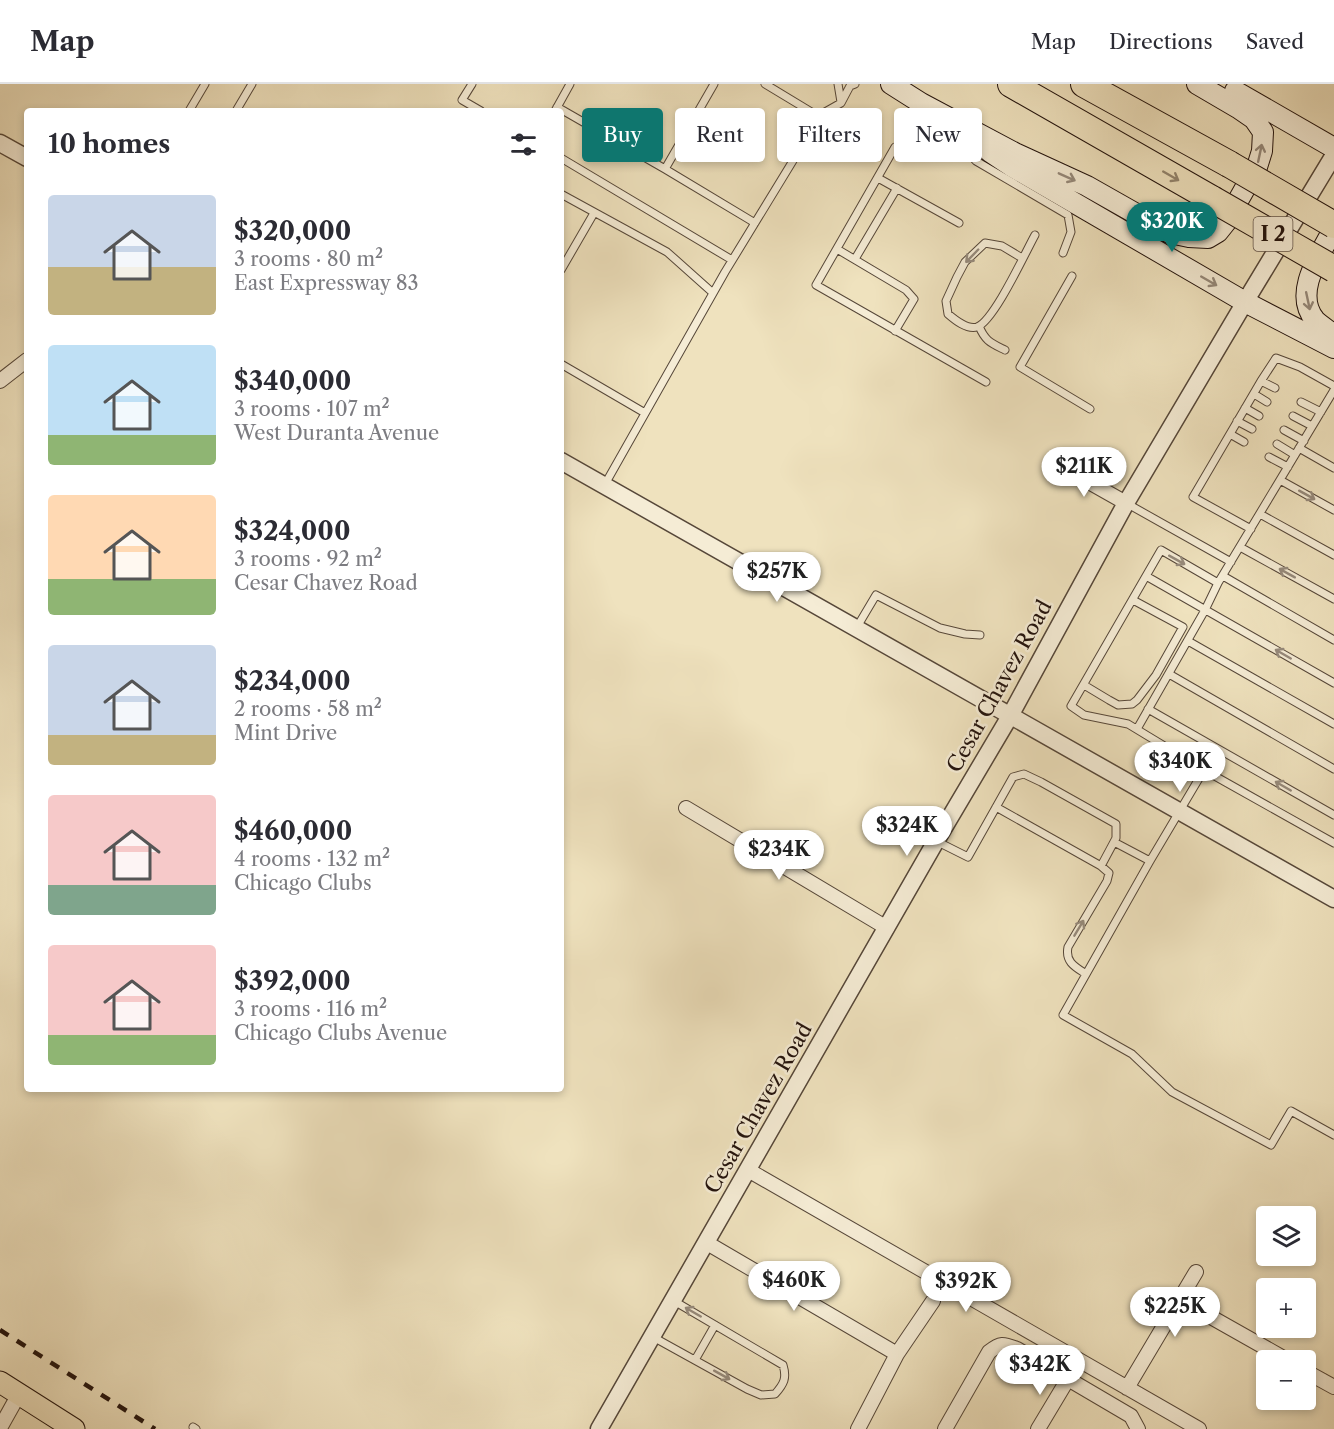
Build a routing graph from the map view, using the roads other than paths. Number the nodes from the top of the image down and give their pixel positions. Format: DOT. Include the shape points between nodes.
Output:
graph roads {
  1 [pos="205,84"];
  2 [pos="252,84"];
  3 [pos="472,84"];
  4 [pos="570,84"];
  5 [pos="714,84"];
  6 [pos="765,84"];
  7 [pos="838,84"];
  8 [pos="855,84"];
  9 [pos="891,84"];
  10 [pos="1011,84"];
  11 [pos="1084,84"];
  12 [pos="1197,84"];
  13 [pos="1222,84"];
  14 [pos="841,103"];
  15 [pos="921,103"];
  16 [pos="191,108"];
  17 [pos="238,108"];
  18 [pos="476,108"];
  19 [pos="557,108"];
  20 [pos="805,108"];
  21 [pos="832,108"];
  22 [pos="564,113"];
  23 [pos="0,143"];
  24 [pos="1334,148"];
  25 [pos="894,149"];
  26 [pos="1334,155"];
  27 [pos="24,156"];
  28 [pos="564,161"];
  29 [pos="792,162"];
  30 [pos="665,169"];
  31 [pos="878,177"];
  32 [pos="897,188"];
  33 [pos="564,196"];
  34 [pos="594,213"];
  35 [pos="755,223"];
  36 [pos="959,223"];
  37 [pos="1334,226"];
  38 [pos="1035,236"];
  39 [pos="837,249"];
  40 [pos="1063,253"];
  41 [pos="1022,258"];
  42 [pos="855,259"];
  43 [pos="732,260"];
  44 [pos="564,265"];
  45 [pos="1334,269"];
  46 [pos="1072,276"];
  47 [pos="713,293"];
  48 [pos="1245,302"];
  49 [pos="979,326"];
  50 [pos="895,331"];
  51 [pos="1334,334"];
  52 [pos="1334,348"];
  53 [pos="1005,350"];
  54 [pos="24,362"];
  55 [pos="564,366"];
  56 [pos="0,381"];
  57 [pos="1261,381"];
  58 [pos="986,382"];
  59 [pos="1275,388"];
  60 [pos="1334,388"];
  61 [pos="1254,394"];
  62 [pos="1267,402"];
  63 [pos="1301,402"];
  64 [pos="1245,408"];
  65 [pos="1090,409"];
  66 [pos="1321,412"];
  67 [pos="645,413"];
  68 [pos="1259,416"];
  69 [pos="1293,416"];
  70 [pos="1237,421"];
  71 [pos="1312,426"];
  72 [pos="1252,429"];
  73 [pos="1284,430"];
  74 [pos="1230,434"];
  75 [pos="1304,441"];
  76 [pos="1244,442"];
  77 [pos="1277,444"];
  78 [pos="1297,452"];
  79 [pos="1269,457"];
  80 [pos="564,463"];
  81 [pos="1057,464"];
  82 [pos="1288,467"];
  83 [pos="1334,468"];
  84 [pos="1280,480"];
  85 [pos="604,486"];
  86 [pos="1126,503"];
  87 [pos="1334,510"];
  88 [pos="1260,514"];
  89 [pos="1251,529"];
  90 [pos="1240,546"];
  91 [pos="1334,555"];
  92 [pos="1231,562"];
  93 [pos="1146,576"];
  94 [pos="1221,580"];
  95 [pos="1334,599"];
  96 [pos="1133,600"];
  97 [pos="1205,610"];
  98 [pos="1183,627"];
  99 [pos="856,628"];
  100 [pos="1192,632"];
  101 [pos="980,635"];
  102 [pos="1334,640"];
  103 [pos="1188,641"];
  104 [pos="1169,674"];
  105 [pos="1334,683"];
  106 [pos="1084,685"];
  107 [pos="1148,709"];
  108 [pos="1010,716"];
  109 [pos="1334,724"];
  110 [pos="1137,729"];
  111 [pos="1334,769"];
  112 [pos="1204,770"];
  113 [pos="996,807"];
  114 [pos="686,808"];
  115 [pos="1179,812"];
  116 [pos="1334,815"];
  117 [pos="936,841"];
  118 [pos="1114,842"];
  119 [pos="1334,843"];
  120 [pos="1150,861"];
  121 [pos="1101,866"];
  122 [pos="1334,899"];
  123 [pos="887,927"];
  124 [pos="1086,974"];
  125 [pos="1334,1135"];
  126 [pos="748,1170"];
  127 [pos="707,1243"];
  128 [pos="1196,1272"];
  129 [pos="1179,1299"];
  130 [pos="673,1301"];
  131 [pos="933,1301"];
  132 [pos="715,1325"];
  133 [pos="653,1336"];
  134 [pos="1269,1350"];
  135 [pos="897,1354"];
  136 [pos="695,1360"];
  137 [pos="1316,1377"];
  138 [pos="1068,1379"];
  139 [pos="0,1382"];
  140 [pos="1334,1387"];
  141 [pos="1127,1388"];
  142 [pos="19,1394"];
  143 [pos="0,1428"];
  144 [pos="74,1429"];
  145 [pos="599,1429"];
  146 [pos="858,1429"];
  147 [pos="945,1429"];
  148 [pos="1038,1429"];
  149 [pos="1138,1429"];
  150 [pos="1199,1429"];
  1 -- 16 [label="lane"];
  2 -- 17 [label="lane"];
  3 -- 18 [label="lane" via="462,100"];
  4 -- 19 [label="lane"];
  5 -- 30 [label="lane"];
  6 -- 20 [label="lane"];
  7 -- 14 [label="lane"];
  8 -- 14 [label="lane"];
  9 -- 15 [label="main road"];
  10 -- 45 [label="highway, I 2, one-way, bridge"];
  11 -- 37 [label="highway, I 2, bridge"];
  15 -- 12 [label="main road, one-way" via="1087,186 1170,233 1208,238 1226,222 1257,167 1263,132 1254,119"];
  13 -- 24 [label="main road"];
  14 -- 21 [label="lane"];
  15 -- 40 [label="lane" via="976,161 1068,215 1071,232"];
  15 -- 48 [label="main road, one-way" via="1011,166"];
  22 -- 30 [label="lane"];
  23 -- 27 [label="street"];
  25 -- 31 [label="lane"];
  26 -- 48 [label="street, Cesar Chavez Road"];
  28 -- 43 [label="lane"];
  29 -- 35 [label="lane"];
  30 -- 35 [label="lane"];
  31 -- 32 [label="lane"];
  31 -- 39 [label="lane"];
  32 -- 36 [label="lane"];
  32 -- 42 [label="lane"];
  33 -- 34 [label="lane"];
  34 -- 44 [label="lane"];
  34 -- 47 [label="lane" via="667,252"];
  35 -- 43 [label="lane"];
  37 -- 51 [label="main road, one-way" via="1306,289 1315,319"];
  38 -- 41 [label="lane"];
  39 -- 42 [label="lane"];
  39 -- 50 [label="lane" via="816,285"];
  41 -- 49 [label="lane" via="988,319"];
  41 -- 49 [label="lane, one-way" via="1002,246 985,243 965,262 946,301 948,314 971,328"];
  42 -- 50 [label="lane" via="914,299"];
  43 -- 47 [label="lane"];
  46 -- 65 [label="lane" via="1020,367"];
  47 -- 67 [label="lane"];
  48 -- 52 [label="main road"];
  48 -- 86 [label="street, Cesar Chavez Road"];
  49 -- 53 [label="lane" via="987,341"];
  50 -- 58 [label="lane"];
  54 -- 56 [label="street"];
  55 -- 67 [label="lane"];
  57 -- 59 [label="lane"];
  57 -- 60 [label="lane" via="1276,358 1300,367"];
  57 -- 61 [label="lane"];
  60 -- 66 [label="lane"];
  61 -- 62 [label="lane"];
  61 -- 64 [label="lane"];
  63 -- 66 [label="lane"];
  64 -- 68 [label="lane"];
  64 -- 70 [label="lane"];
  66 -- 71 [label="lane"];
  67 -- 85 [label="lane"];
  69 -- 71 [label="lane"];
  70 -- 72 [label="lane"];
  70 -- 74 [label="lane"];
  71 -- 75 [label="lane"];
  73 -- 75 [label="lane"];
  74 -- 76 [label="lane"];
  74 -- 89 [label="lane" via="1193,496"];
  75 -- 78 [label="lane"];
  77 -- 78 [label="lane"];
  78 -- 82 [label="lane"];
  78 -- 83 [label="lane"];
  79 -- 82 [label="lane"];
  80 -- 85 [label="street"];
  81 -- 86 [label="street"];
  82 -- 84 [label="lane"];
  84 -- 87 [label="lane, one-way"];
  84 -- 88 [label="lane"];
  85 -- 99 [label="street"];
  86 -- 92 [label="lane"];
  86 -- 108 [label="street, Cesar Chavez Road"];
  88 -- 89 [label="lane"];
  88 -- 91 [label="lane"];
  89 -- 90 [label="lane"];
  90 -- 92 [label="lane"];
  95 -- 90 [label="lane, one-way"];
  92 -- 94 [label="lane"];
  93 -- 94 [label="lane, one-way" via="1161,550"];
  93 -- 96 [label="lane"];
  93 -- 97 [label="lane"];
  94 -- 97 [label="lane"];
  94 -- 102 [label="lane"];
  96 -- 98 [label="lane"];
  96 -- 106 [label="lane"];
  97 -- 100 [label="lane"];
  105 -- 97 [label="lane, one-way"];
  98 -- 100 [label="lane"];
  98 -- 106 [label="lane" via="1156,675 1132,704 1118,705"];
  99 -- 101 [label="lane" via="876,595 940,628"];
  99 -- 108 [label="street"];
  100 -- 103 [label="lane"];
  103 -- 104 [label="lane"];
  103 -- 109 [label="lane"];
  104 -- 107 [label="lane"];
  104 -- 111 [label="lane"];
  106 -- 110 [label="lane" via="1071,706 1084,715"];
  107 -- 110 [label="lane"];
  116 -- 107 [label="lane, one-way"];
  108 -- 115 [label="street"];
  108 -- 117 [label="street, Cesar Chavez Road"];
  110 -- 112 [label="lane"];
  112 -- 115 [label="lane"];
  112 -- 119 [label="lane"];
  113 -- 117 [label="lane" via="968,858"];
  113 -- 118 [label="lane" via="1013,777 1024,774 1116,824"];
  113 -- 121 [label="lane"];
  114 -- 123 [label="street"];
  115 -- 120 [label="lane"];
  115 -- 122 [label="street"];
  117 -- 123 [label="street, Cesar Chavez Road"];
  118 -- 120 [label="lane"];
  118 -- 121 [label="lane"];
  120 -- 124 [label="lane"];
  124 -- 121 [label="lane, one-way" via="1070,963 1066,954 1107,881 1108,873"];
  123 -- 126 [label="street, Cesar Chavez Road"];
  124 -- 125 [label="lane" via="1063,1014 1132,1054 1172,1092 1271,1145 1291,1111"];
  126 -- 127 [label="street, Cesar Chavez Road"];
  126 -- 141 [label="street"];
  127 -- 130 [label="street, Cesar Chavez Road"];
  127 -- 135 [label="street"];
  128 -- 129 [label="street"];
  129 -- 134 [label="street"];
  129 -- 141 [label="street"];
  132 -- 130 [label="lane, one-way"];
  130 -- 133 [label="street, Cesar Chavez Road"];
  131 -- 135 [label="street"];
  132 -- 136 [label="lane"];
  136 -- 132 [label="lane, one-way" via="761,1395 775,1394 781,1387 786,1374 783,1365"];
  133 -- 136 [label="lane"];
  133 -- 145 [label="street, Cesar Chavez Road"];
  135 -- 146 [label="street"];
  137 -- 140 [label="street"];
  138 -- 147 [label="street" via="1017,1349 1005,1344 997,1346 989,1352"];
  138 -- 148 [label="street"];
  138 -- 149 [label="street" via="1131,1416"];
  139 -- 142 [label="main road"];
  141 -- 150 [label="street"];
  142 -- 143 [label="street"];
  142 -- 144 [label="main road"];
}
